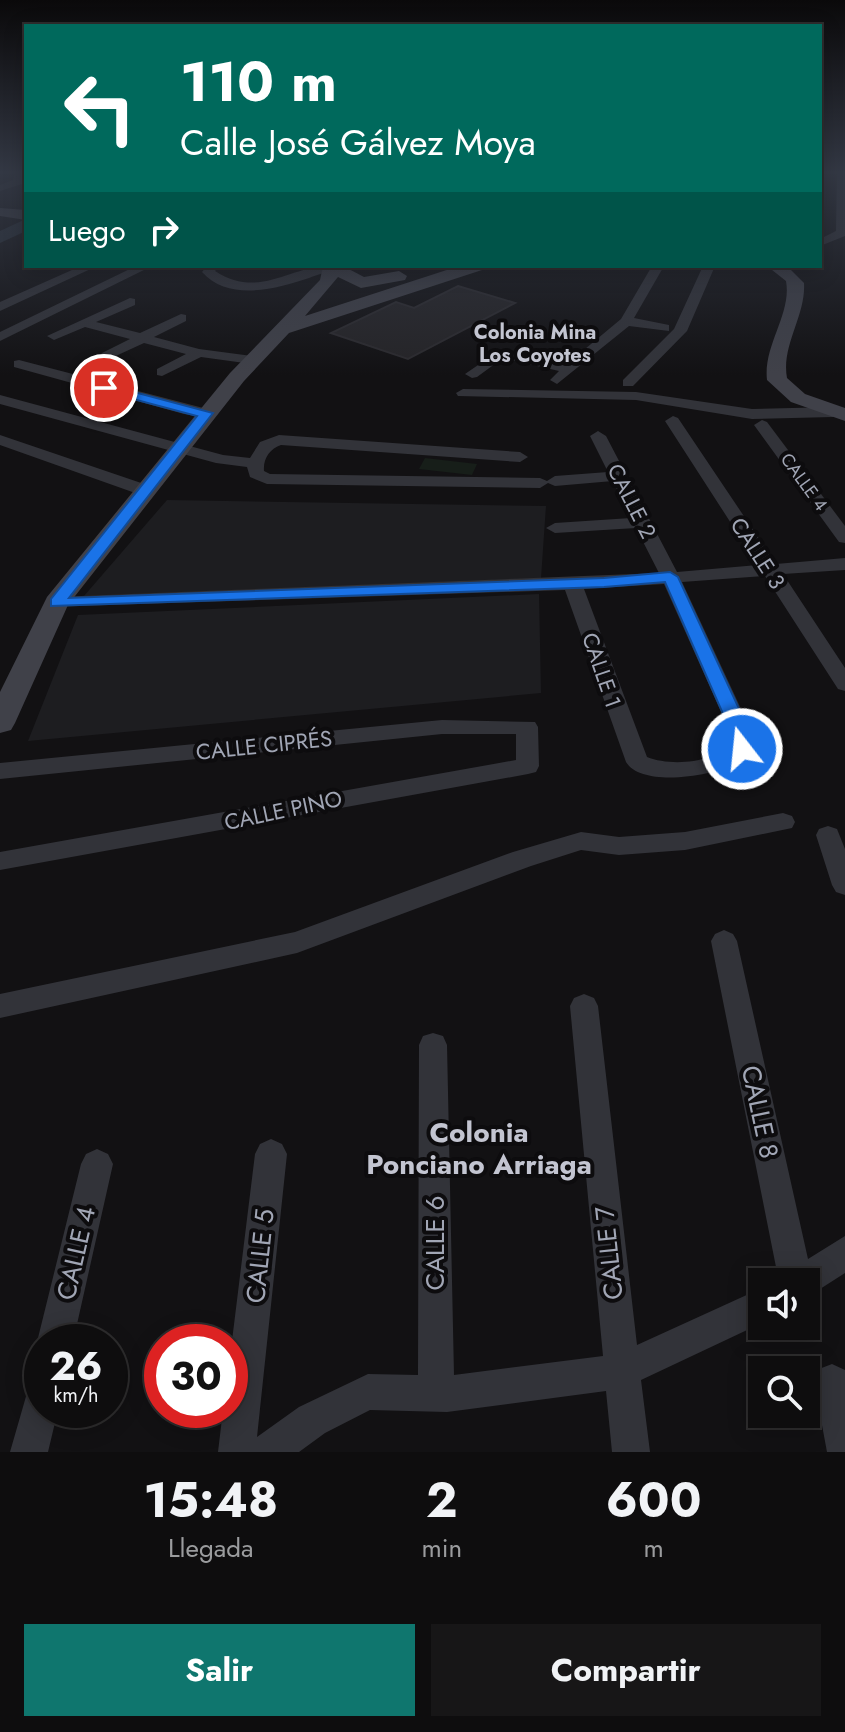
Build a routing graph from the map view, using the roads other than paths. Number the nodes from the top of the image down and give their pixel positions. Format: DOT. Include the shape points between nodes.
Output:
graph roads {
  1 [pos="87,268"];
  2 [pos="142,268"];
  3 [pos="211,268"];
  4 [pos="326,268"];
  5 [pos="427,268"];
  6 [pos="448,268"];
  7 [pos="469,268"];
  8 [pos="657,268"];
  9 [pos="708,268"];
  10 [pos="777,268"];
  11 [pos="793,268"];
  12 [pos="130,302"];
  13 [pos="0,307"];
  14 [pos="181,318"];
  15 [pos="626,321"];
  16 [pos="85,323"];
  17 [pos="287,324"];
  18 [pos="793,326"];
  19 [pos="664,328"];
  20 [pos="54,336"];
  21 [pos="0,337"];
  22 [pos="142,338"];
  23 [pos="199,353"];
  24 [pos="107,356"];
  25 [pos="252,360"];
  26 [pos="19,364"];
  27 [pos="570,369"];
  28 [pos="162,372"];
  29 [pos="472,374"];
  30 [pos="557,380"];
  31 [pos="628,383"];
  32 [pos="463,393"];
  33 [pos="0,399"];
  34 [pos="18,404"];
  35 [pos="0,412"];
  36 [pos="841,412"];
  37 [pos="206,413"];
  38 [pos="673,421"];
  39 [pos="762,425"];
  40 [pos="598,436"];
  41 [pos="0,440"];
  42 [pos="178,448"];
  43 [pos="498,455"];
  44 [pos="520,457"];
  45 [pos="255,463"];
  46 [pos="619,476"];
  47 [pos="501,483"];
  48 [pos="144,490"];
  49 [pos="643,522"];
  50 [pos="555,528"];
  51 [pos="845,538"];
  52 [pos="845,564"];
  53 [pos="767,570"];
  54 [pos="670,577"];
  55 [pos="572,584"];
  56 [pos="56,603"];
  57 [pos="845,684"];
  58 [pos="0,723"];
  59 [pos="527,727"];
  60 [pos="633,756"];
  61 [pos="0,771"];
  62 [pos="783,822"];
  63 [pos="828,835"];
  64 [pos="0,861"];
  65 [pos="845,885"];
  66 [pos="724,941"];
  67 [pos="0,1006"];
  68 [pos="584,1006"];
  69 [pos="433,1045"];
  70 [pos="271,1154"];
  71 [pos="97,1164"];
  72 [pos="845,1253"];
  73 [pos="793,1268"];
  74 [pos="820,1270"];
  75 [pos="748,1312"];
  76 [pos="59,1324"];
  77 [pos="621,1371"];
  78 [pos="832,1382"];
  79 [pos="436,1393"];
  80 [pos="35,1428"];
  81 [pos="845,1449"];
  82 [pos="29,1452"];
  83 [pos="237,1452"];
  84 [pos="268,1452"];
  85 [pos="631,1452"];
  1 -- 13 [label="street"];
  2 -- 21 [label="street"];
  3 -- 4 [label="street" via="208,272 215,278 260,288"];
  4 -- 5 [label="main road" via="371,283"];
  4 -- 17 [label="main road" via="328,281"];
  6 -- 17 [label="main road"];
  7 -- 17 [label="main road"];
  8 -- 15 [label="street"];
  9 -- 31 [label="street" via="680,331"];
  10 -- 18 [label="main road" via="795,283"];
  11 -- 18 [label="main road" via="808,285"];
  12 -- 16 [label="street"];
  14 -- 22 [label="street"];
  15 -- 19 [label="street"];
  15 -- 27 [label="street"];
  16 -- 20 [label="street"];
  16 -- 22 [label="street"];
  17 -- 25 [label="main road"];
  18 -- 36 [label="main road" via="774,373 777,380 798,398"];
  22 -- 23 [label="street"];
  22 -- 24 [label="street"];
  23 -- 25 [label="street"];
  23 -- 28 [label="street"];
  25 -- 37 [label="main road"];
  26 -- 37 [label="street"];
  27 -- 29 [label="street" via="500,354"];
  27 -- 30 [label="street"];
  32 -- 36 [label="street" via="636,396 752,414"];
  33 -- 34 [label="street"];
  34 -- 35 [label="street"];
  34 -- 42 [label="street"];
  37 -- 42 [label="main road"];
  38 -- 53 [label="street, CALLE 3"];
  39 -- 51 [label="street, CALLE 4"];
  40 -- 46 [label="street, CALLE 2"];
  41 -- 48 [label="street"];
  42 -- 45 [label="street"];
  42 -- 48 [label="main road"];
  43 -- 44 [label="street"];
  43 -- 45 [label="street" via="279,440 266,445"];
  43 -- 47 [label="street"];
  45 -- 47 [label="street" via="256,473 267,479"];
  46 -- 47 [label="street"];
  46 -- 49 [label="street, CALLE 2"];
  48 -- 56 [label="main road"];
  49 -- 50 [label="street"];
  49 -- 54 [label="street, CALLE 2"];
  52 -- 53 [label="street"];
  53 -- 54 [label="street"];
  53 -- 57 [label="street, CALLE 3"];
  54 -- 55 [label="street"];
  54 -- 60 [label="street, CALLE 2" via="745,741 735,757 713,765 653,769"];
  55 -- 56 [label="street"];
  55 -- 60 [label="street, CALLE 1"];
  56 -- 58 [label="main road"];
  59 -- 61 [label="street, CALLE CIPRÉS" via="442,727"];
  59 -- 64 [label="street, CALLE PINO" via="528,766"];
  62 -- 67 [label="street" via="685,841 619,846 581,841 297,942"];
  63 -- 65 [label="street"];
  66 -- 73 [label="street, CALLE 8"];
  68 -- 77 [label="street, CALLE 7"];
  69 -- 79 [label="street, CALLE 6"];
  70 -- 83 [label="street, CALLE 5"];
  71 -- 76 [label="street, CALLE 4"];
  72 -- 74 [label="street"];
  75 -- 77 [label="street"];
  77 -- 79 [label="street"];
  77 -- 85 [label="street, CALLE 7"];
  78 -- 81 [label="street"];
  79 -- 84 [label="street" via="368,1392 312,1420"];
  80 -- 82 [label="street"];
}
